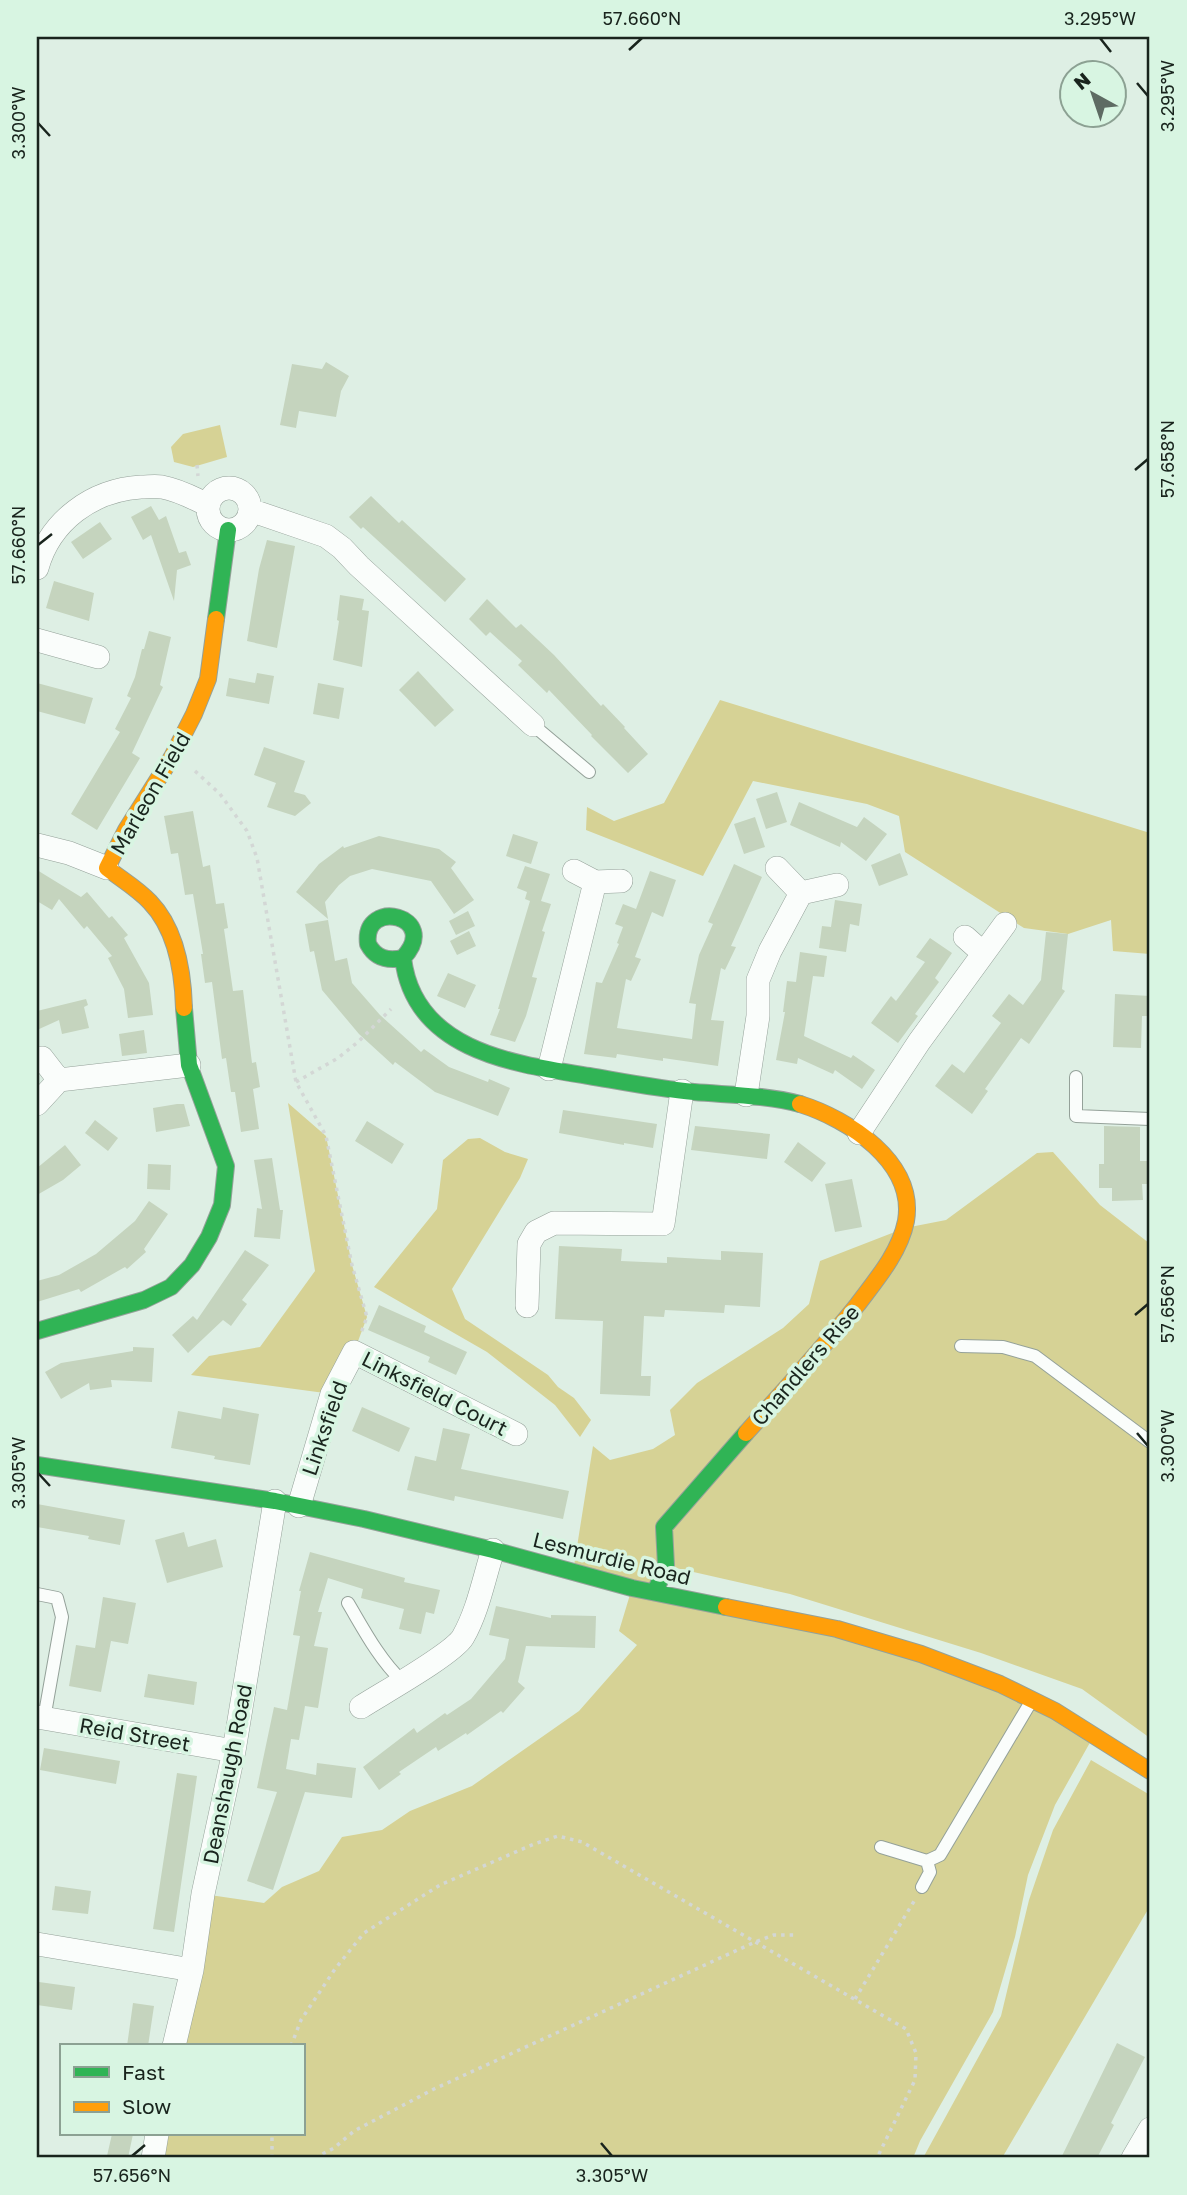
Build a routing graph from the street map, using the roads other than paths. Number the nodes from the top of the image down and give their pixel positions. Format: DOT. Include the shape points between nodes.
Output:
graph roads {
  1 [pos="208,505"];
  2 [pos="250,510"];
  3 [pos="228,530"];
  4 [pos="37,568"];
  5 [pos="37,640"];
  6 [pos="98,657"];
  7 [pos="533,725"];
  8 [pos="589,772"];
  9 [pos="37,845"];
  10 [pos="107,868"];
  11 [pos="777,868"];
  12 [pos="574,871"];
  13 [pos="621,881"];
  14 [pos="595,882"];
  15 [pos="837,885"];
  16 [pos="801,893"];
  17 [pos="1005,923"];
  18 [pos="965,937"];
  19 [pos="983,953"];
  20 [pos="403,958"];
  21 [pos="42,1058"];
  22 [pos="189,1065"];
  23 [pos="549,1069"];
  24 [pos="1076,1077"];
  25 [pos="681,1091"];
  26 [pos="44,1093"];
  27 [pos="746,1095"];
  28 [pos="1150,1119"];
  29 [pos="859,1133"];
  30 [pos="527,1306"];
  31 [pos="37,1331"];
  32 [pos="961,1346"];
  33 [pos="354,1352"];
  34 [pos="516,1434"];
  35 [pos="1150,1442"];
  36 [pos="37,1465"];
  37 [pos="275,1502"];
  38 [pos="299,1506"];
  39 [pos="493,1550"];
  40 [pos="655,1592"];
  41 [pos="37,1594"];
  42 [pos="348,1603"];
  43 [pos="402,1681"];
  44 [pos="1033,1700"];
  45 [pos="360,1707"];
  46 [pos="41,1718"];
  47 [pos="234,1751"];
  48 [pos="1150,1771"];
  49 [pos="881,1847"];
  50 [pos="927,1861"];
  51 [pos="922,1888"];
  52 [pos="37,1944"];
  53 [pos="192,1970"];
  54 [pos="174,2044"];
  55 [pos="1150,2129"];
  56 [pos="157,2136"];
  57 [pos="153,2158"];
  58 [pos="1133,2158"];
  1 -- 2 [label="street" via="215,492 228,487 247,496"];
  1 -- 3 [label="street" via="215,525"];
  1 -- 4 [label="street" via="160,486 123,488 100,495 53,533"];
  2 -- 3 [label="street" via="240,527"];
  2 -- 7 [label="street" via="326,536 342,548"];
  3 -- 10 [label="street, Marleon Field" via="208,679 172,757"];
  5 -- 6 [label="street"];
  7 -- 8 [label="lane"];
  9 -- 10 [label="street"];
  10 -- 22 [label="street, Marleon Field" via="150,902 169,930 179,959"];
  11 -- 16 [label="street"];
  12 -- 14 [label="street"];
  13 -- 14 [label="street"];
  14 -- 23 [label="street"];
  15 -- 16 [label="street"];
  16 -- 27 [label="street" via="758,980 758,1016"];
  17 -- 19 [label="street"];
  18 -- 19 [label="street"];
  19 -- 29 [label="street"];
  20 -- 23 [label="street, Chandlers Rise" via="409,991 435,1023 473,1048"];
  21 -- 26 [label="street"];
  22 -- 26 [label="street"];
  22 -- 31 [label="street, Marleon Field" via="226,1166 222,1205 209,1237 171,1287 144,1300"];
  23 -- 25 [label="street, Chandlers Rise"];
  24 -- 28 [label="lane" via="1076,1116"];
  25 -- 27 [label="street, Chandlers Rise"];
  25 -- 30 [label="street" via="663,1224 554,1223 536,1232 529,1244"];
  27 -- 29 [label="street, Chandlers Rise" via="798,1104"];
  29 -- 40 [label="street, Chandlers Rise" via="891,1164 900,1180 907,1205 905,1228 866,1293 818,1355 664,1527 666,1566"];
  32 -- 35 [label="lane" via="1003,1347 1035,1356"];
  33 -- 34 [label="street, Linksfield Court"];
  33 -- 38 [label="street, Linksfield" via="332,1394"];
  36 -- 37 [label="street, Lesmurdie Road"];
  37 -- 38 [label="street, Lesmurdie Road"];
  37 -- 47 [label="street, Deanshaugh Road"];
  38 -- 39 [label="street, Lesmurdie Road"];
  39 -- 40 [label="street, Lesmurdie Road"];
  39 -- 43 [label="street" via="461,1640"];
  40 -- 44 [label="street, Lesmurdie Road" via="837,1629 921,1654"];
  41 -- 46 [label="lane" via="57,1598 62,1618"];
  42 -- 43 [label="lane"];
  43 -- 45 [label="street"];
  44 -- 48 [label="street, Lesmurdie Road"];
  44 -- 50 [label="lane" via="940,1855"];
  46 -- 47 [label="street, Reid Street"];
  47 -- 53 [label="street, Deanshaugh Road"];
  49 -- 50 [label="lane"];
  50 -- 51 [label="lane" via="930,1872"];
  52 -- 53 [label="street"];
  53 -- 54 [label="street, Deanshaugh Road"];
  55 -- 58 [label="street"];
  56 -- 57 [label="street"];
}
